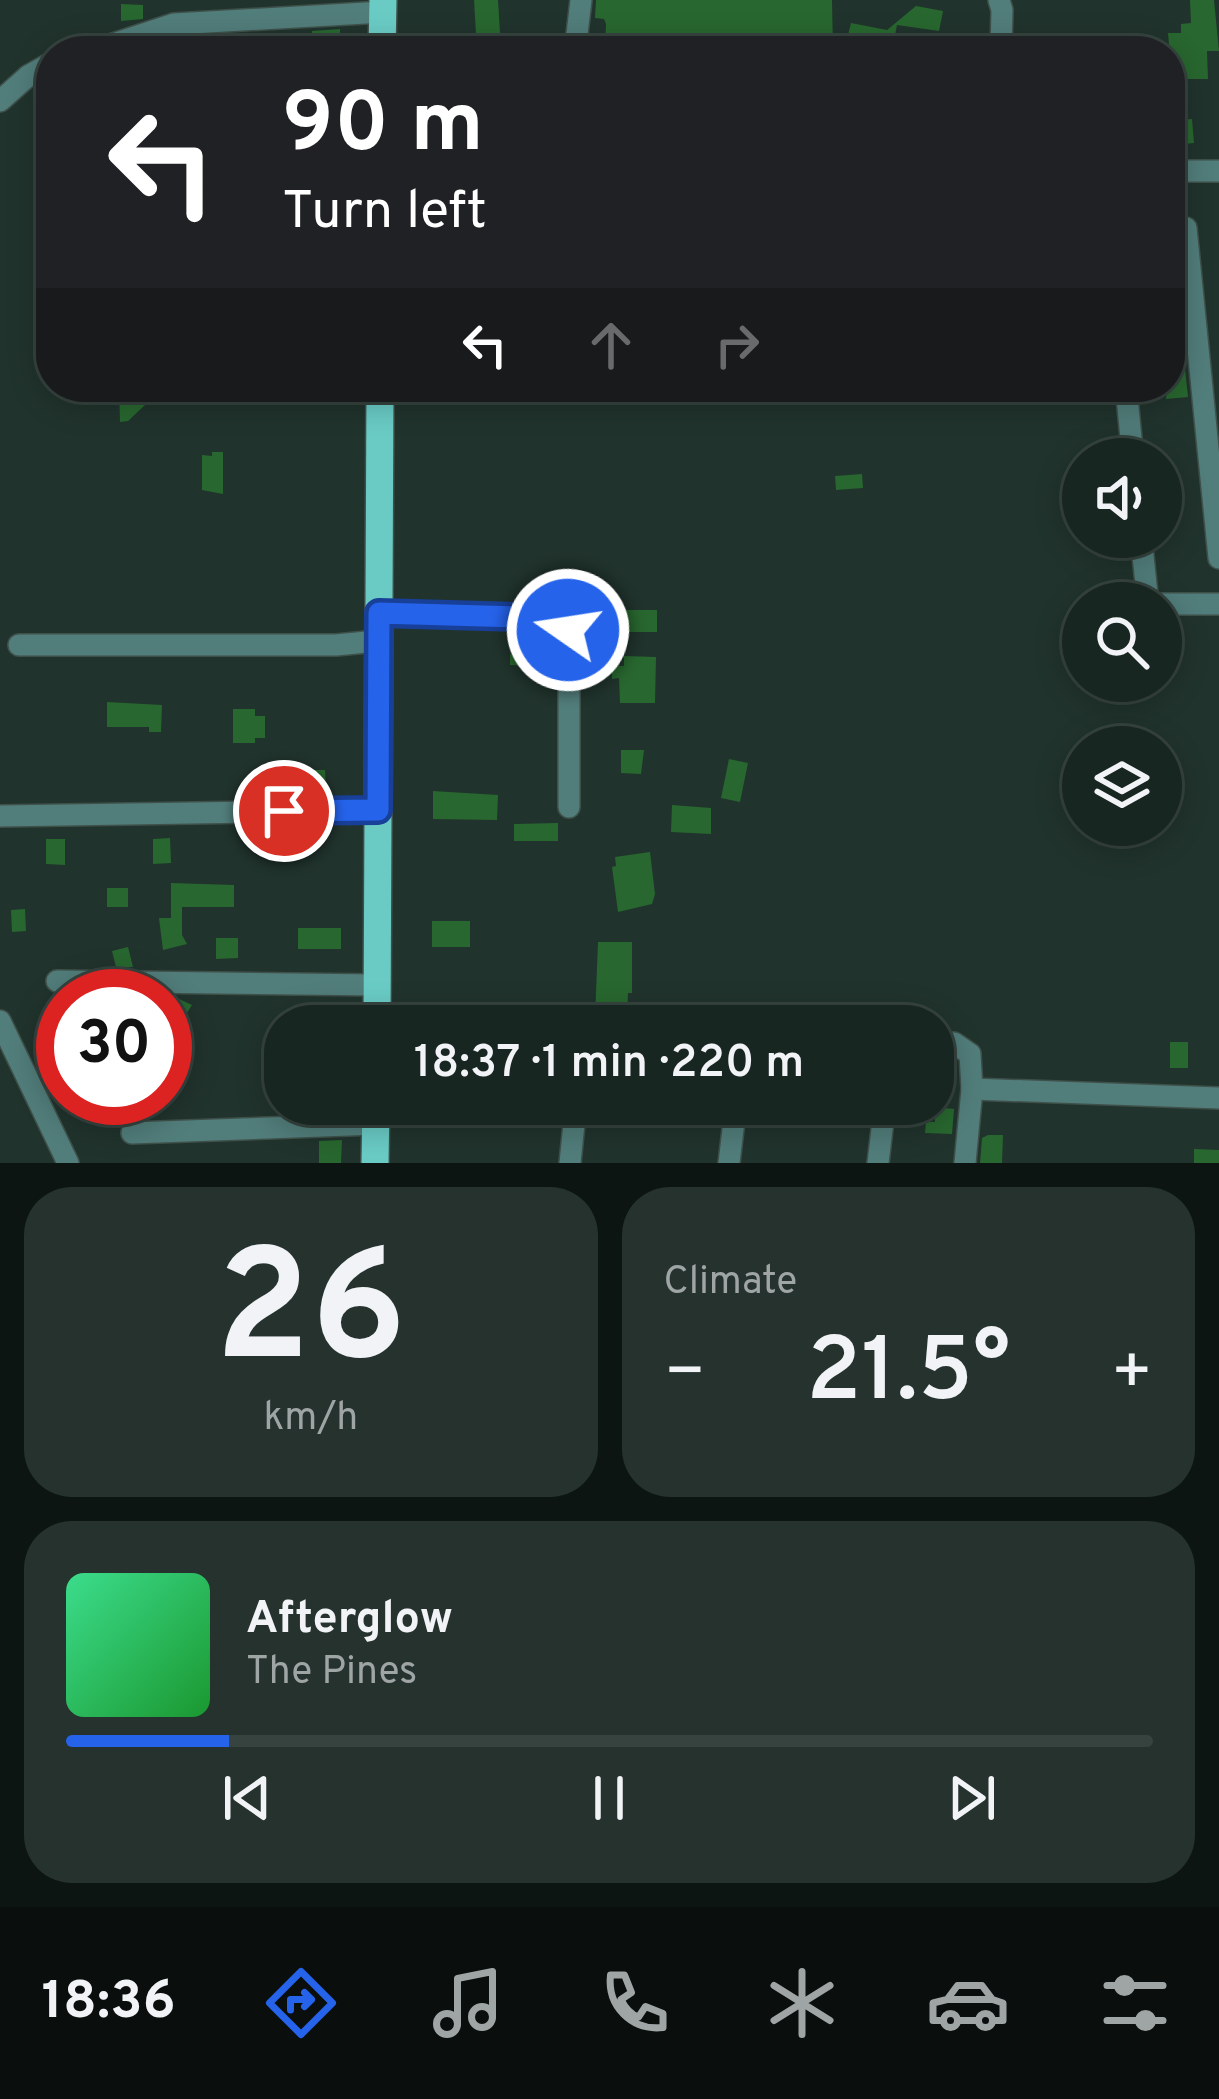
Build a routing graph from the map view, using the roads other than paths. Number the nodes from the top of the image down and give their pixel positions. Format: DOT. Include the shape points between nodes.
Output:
graph roads {
  1 [pos="581,0"];
  2 [pos="999,0"];
  3 [pos="382,6"];
  4 [pos="138,36"];
  5 [pos="577,36"];
  6 [pos="1001,36"];
  7 [pos="36,71"];
  8 [pos="0,101"];
  9 [pos="1185,171"];
  10 [pos="1219,171"];
  11 [pos="1185,228"];
  12 [pos="380,402"];
  13 [pos="1127,402"];
  14 [pos="1131,438"];
  15 [pos="1219,558"];
  16 [pos="1182,604"];
  17 [pos="1219,604"];
  18 [pos="378,627"];
  19 [pos="19,645"];
  20 [pos="569,806"];
  21 [pos="378,810"];
  22 [pos="0,816"];
  23 [pos="192,983"];
  24 [pos="377,985"];
  25 [pos="377,1005"];
  26 [pos="0,1021"];
  27 [pos="954,1043"];
  28 [pos="972,1089"];
  29 [pos="1219,1098"];
  30 [pos="264,1123"];
  31 [pos="376,1125"];
  32 [pos="574,1125"];
  33 [pos="734,1125"];
  34 [pos="883,1125"];
  35 [pos="132,1133"];
  36 [pos="68,1163"];
  37 [pos="375,1163"];
  38 [pos="570,1163"];
  39 [pos="729,1163"];
  40 [pos="878,1163"];
  41 [pos="965,1163"];
  1 -- 5 [label="street"];
  2 -- 6 [label="street"];
  3 -- 4 [label="street" via="174,24"];
  7 -- 8 [label="street"];
  9 -- 10 [label="street"];
  11 -- 15 [label="street"];
  12 -- 18 [label="main road"];
  13 -- 14 [label="street"];
  16 -- 17 [label="street"];
  18 -- 19 [label="street" via="337,645"];
  18 -- 20 [label="street" via="562,620 569,640"];
  18 -- 21 [label="main road"];
  21 -- 22 [label="street"];
  21 -- 24 [label="main road"];
  23 -- 24 [label="street"];
  24 -- 25 [label="main road"];
  26 -- 36 [label="street"];
  27 -- 28 [label="street" via="970,1054"];
  28 -- 29 [label="street"];
  28 -- 41 [label="street"];
  30 -- 35 [label="street"];
  31 -- 37 [label="main road"];
  32 -- 38 [label="street"];
  33 -- 39 [label="street"];
  34 -- 40 [label="street"];
}
